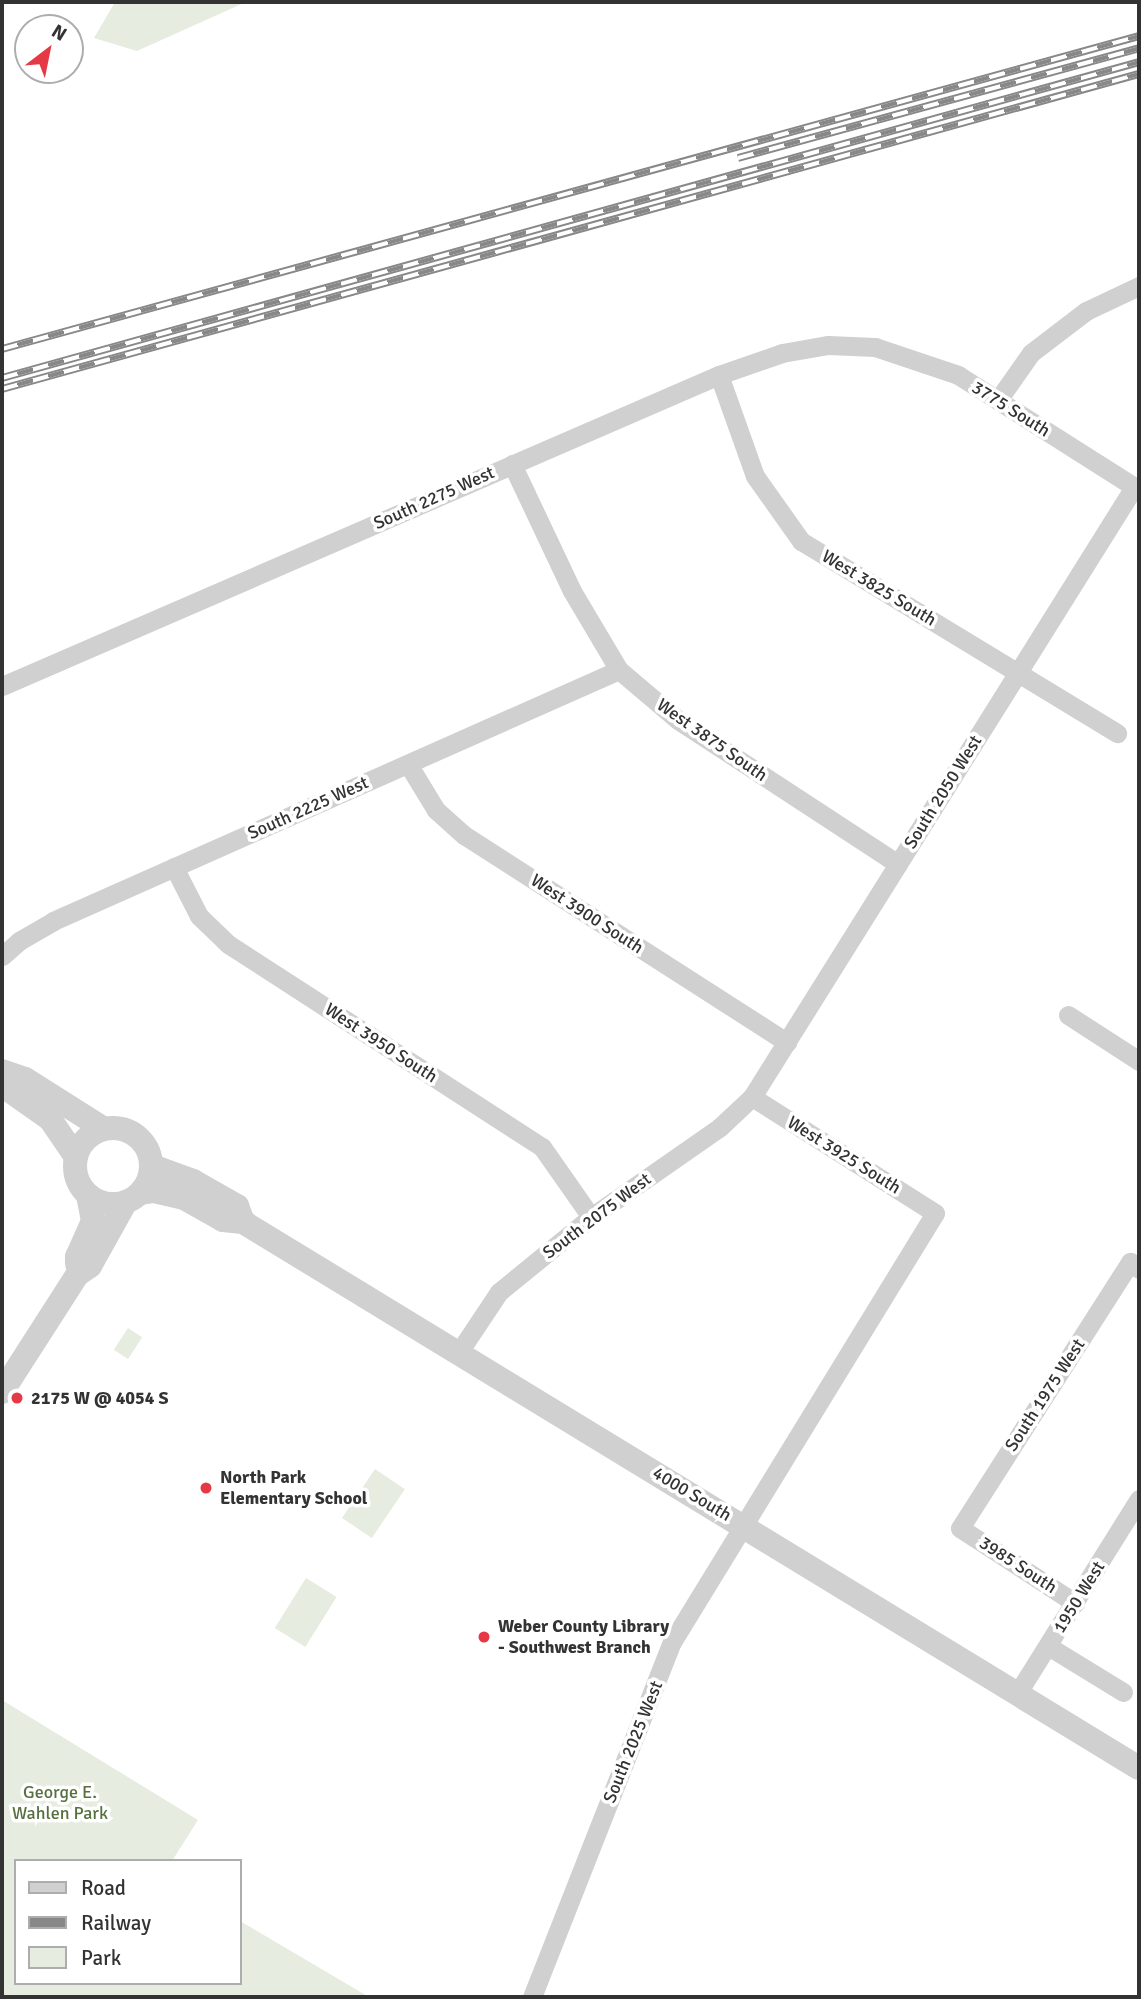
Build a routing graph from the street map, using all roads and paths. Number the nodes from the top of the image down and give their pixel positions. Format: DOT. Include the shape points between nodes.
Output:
graph roads {
  1 [pos="1139,286"];
  2 [pos="875,347"];
  3 [pos="719,375"];
  4 [pos="998,400"];
  5 [pos="512,464"];
  6 [pos="1137,488"];
  7 [pos="619,670"];
  8 [pos="1018,673"];
  9 [pos="2,686"];
  10 [pos="1117,733"];
  11 [pos="408,764"];
  12 [pos="898,864"];
  13 [pos="174,867"];
  14 [pos="2,956"];
  15 [pos="1068,1015"];
  16 [pos="787,1041"];
  17 [pos="1139,1061"];
  18 [pos="2,1071"];
  19 [pos="2,1076"];
  20 [pos="752,1097"];
  21 [pos="103,1129"];
  22 [pos="76,1157"];
  23 [pos="152,1166"];
  24 [pos="88,1195"];
  25 [pos="133,1198"];
  26 [pos="935,1213"];
  27 [pos="591,1217"];
  28 [pos="243,1222"];
  29 [pos="1135,1266"];
  30 [pos="77,1275"];
  31 [pos="459,1352"];
  32 [pos="2,1392"];
  33 [pos="1139,1499"];
  34 [pos="745,1526"];
  35 [pos="960,1528"];
  36 [pos="1132,1528"];
  37 [pos="1075,1603"];
  38 [pos="1048,1646"];
  39 [pos="1123,1692"];
  40 [pos="1017,1693"];
  41 [pos="1139,1768"];
  42 [pos="533,1997"];
  1 -- 4 [label="street" via="1086,311 1031,353"];
  2 -- 3 [label="street, South 2275 West" via="817,347 782,353"];
  2 -- 4 [label="street, 3775 South" via="958,375"];
  3 -- 5 [label="street, South 2275 West"];
  3 -- 8 [label="street, West 3825 South" via="755,476 802,541"];
  4 -- 6 [label="street, 3775 South"];
  5 -- 7 [label="street, West 3875 South" via="572,591"];
  5 -- 9 [label="street, South 2275 West"];
  6 -- 8 [label="street, South 2050 West"];
  7 -- 11 [label="street, South 2225 West"];
  7 -- 12 [label="street, West 3875 South" via="678,720"];
  8 -- 10 [label="street, West 3825 South"];
  8 -- 12 [label="street, South 2050 West"];
  11 -- 13 [label="street, South 2225 West"];
  11 -- 16 [label="street, West 3900 South" via="436,810 464,835"];
  12 -- 16 [label="street, South 2050 West"];
  13 -- 14 [label="street, South 2225 West" via="53,921"];
  13 -- 27 [label="street, West 3950 South" via="199,916 228,944 542,1147"];
  15 -- 17 [label="street"];
  16 -- 20 [label="street, South 2050 West"];
  18 -- 21 [label="street" via="25,1079"];
  19 -- 22 [label="street" via="6,1088 50,1119"];
  20 -- 26 [label="street, West 3925 South"];
  20 -- 27 [label="street, South 2075 West" via="720,1127"];
  21 -- 22 [label="street" via="88,1135"];
  21 -- 23 [label="street" via="133,1133 147,1147"];
  22 -- 24 [label="street" via="77,1178"];
  23 -- 25 [label="street" via="151,1176"];
  23 -- 28 [label="street, 4000 South" via="193,1181 237,1206"];
  24 -- 25 [label="street" via="108,1204"];
  24 -- 30 [label="street" via="93,1221 77,1256"];
  25 -- 28 [label="street, 4000 South" via="154,1191 184,1198 223,1220"];
  25 -- 30 [label="street" via="90,1266"];
  26 -- 34 [label="street, South 2025 West"];
  27 -- 31 [label="street, South 2075 West" via="499,1292"];
  28 -- 31 [label="street, 4000 South"];
  29 -- 35 [label="street, South 1975 West"];
  30 -- 32 [label="street"];
  31 -- 34 [label="street, 4000 South"];
  33 -- 36 [label="street, 1950 West"];
  34 -- 40 [label="street, 4000 South"];
  34 -- 42 [label="street, South 2025 West" via="672,1642"];
  35 -- 37 [label="street, 3985 South"];
  36 -- 37 [label="street, 1950 West"];
  37 -- 38 [label="street, 1950 West"];
  38 -- 39 [label="street"];
  38 -- 40 [label="street, 1950 West"];
  40 -- 41 [label="street, 4000 South"];
}
